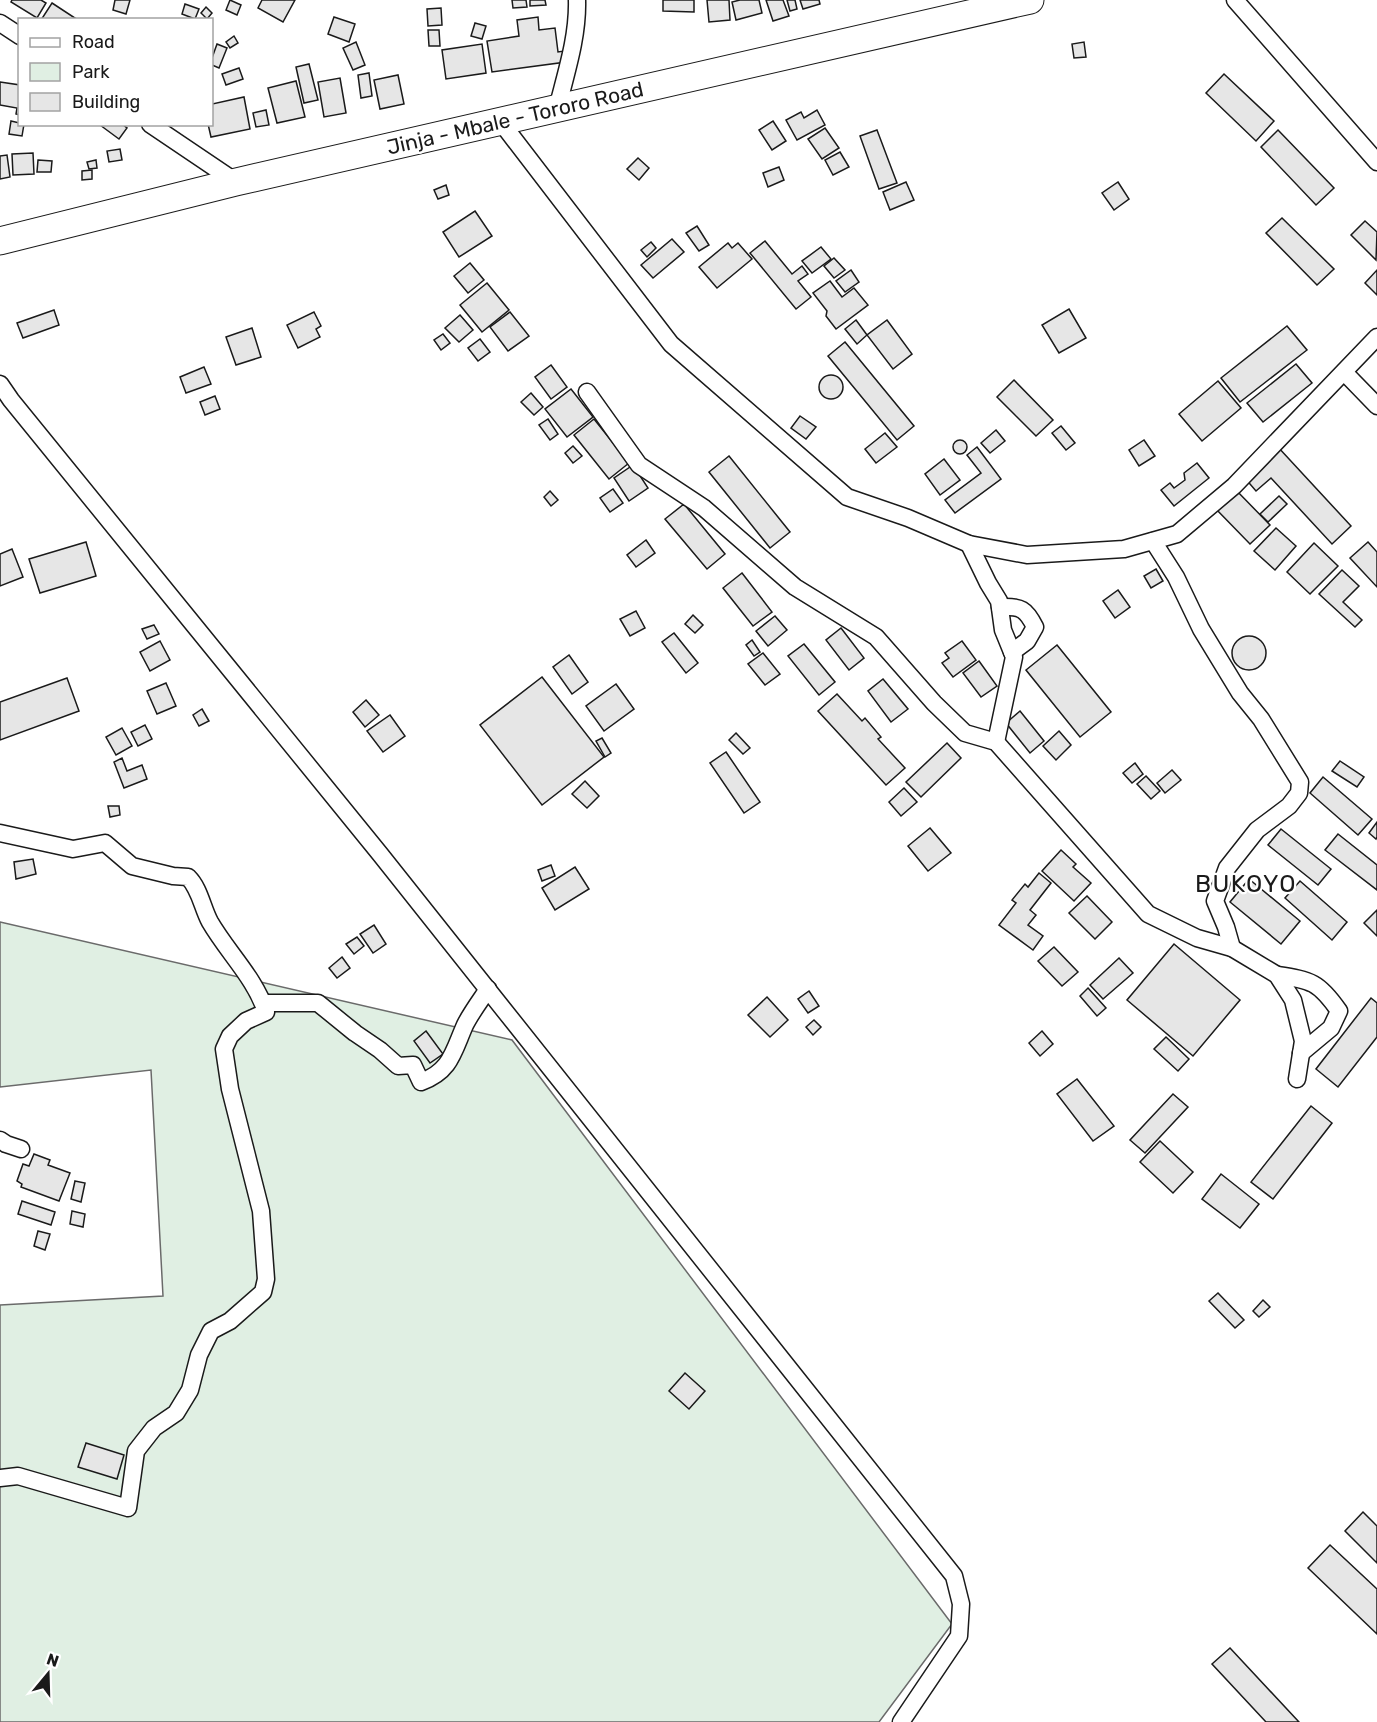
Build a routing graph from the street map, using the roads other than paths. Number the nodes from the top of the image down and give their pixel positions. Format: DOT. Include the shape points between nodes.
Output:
graph roads {
  1 [pos="577,0"];
  2 [pos="1030,0"];
  3 [pos="1234,0"];
  4 [pos="0,23"];
  5 [pos="18,35"];
  6 [pos="557,109"];
  7 [pos="500,122"];
  8 [pos="153,126"];
  9 [pos="1377,162"];
  10 [pos="236,182"];
  11 [pos="0,241"];
  12 [pos="1377,337"];
  13 [pos="1344,372"];
  14 [pos="0,384"];
  15 [pos="587,392"];
  16 [pos="1377,406"];
  17 [pos="1153,541"];
  18 [pos="969,544"];
  19 [pos="1000,607"];
  20 [pos="1012,652"];
  21 [pos="996,742"];
  22 [pos="0,833"];
  23 [pos="1232,948"];
  24 [pos="1277,975"];
  25 [pos="488,989"];
  26 [pos="263,1003"];
  27 [pos="1301,1053"];
  28 [pos="1297,1079"];
  29 [pos="0,1140"];
  30 [pos="21,1149"];
  31 [pos="0,1478"];
  32 [pos="901,1722"];
  1 -- 6 [label="street" via="572,51"];
  2 -- 6 [label="main road, Jinja - Mbale - Tororo Road"];
  3 -- 9 [label="street"];
  4 -- 5 [label="street"];
  6 -- 7 [label="main road, Jinja - Mbale - Tororo Road"];
  7 -- 10 [label="main road, Jinja - Mbale - Tororo Road"];
  7 -- 18 [label="street" via="671,345 847,497"];
  8 -- 10 [label="street"];
  10 -- 11 [label="main road, Jinja - Mbale - Tororo Road"];
  12 -- 13 [label="street"];
  13 -- 16 [label="street"];
  13 -- 17 [label="street" via="1234,486 1178,534"];
  14 -- 25 [label="street"];
  15 -- 21 [label="street" via="639,465 704,508 795,587 876,637 964,733"];
  17 -- 18 [label="street" via="1124,549 1027,555"];
  17 -- 23 [label="street" via="1240,693 1300,782 1299,793 1289,806 1257,830 1227,868 1215,901"];
  18 -- 19 [label="street"];
  19 -- 20 [label="street" via="1003,630"];
  19 -- 20 [label="street" via="1013,606 1028,612 1035,627"];
  20 -- 21 [label="street" via="1009,689"];
  21 -- 23 [label="street" via="1148,914 1197,938"];
  22 -- 26 [label="street" via="73,849 105,843 132,866 188,877 210,922"];
  23 -- 24 [label="street"];
  24 -- 27 [label="street" via="1293,1000 1303,1041"];
  24 -- 27 [label="street" via="1320,986 1339,1011 1331,1028"];
  25 -- 26 [label="street" via="466,1024 454,1054 434,1077 421,1082 412,1065 398,1066 318,1003"];
  25 -- 32 [label="street" via="954,1576 962,1604 959,1636"];
  26 -- 31 [label="street" via="266,1012 246,1021 230,1036 224,1049 230,1089 261,1211 266,1279 263,1292 230,1321 211,1331 199,1355 190,1390 176,1413 154,1428 136,1451 128,1508 18,1476"];
  27 -- 28 [label="street"];
  29 -- 30 [label="street"];
}
